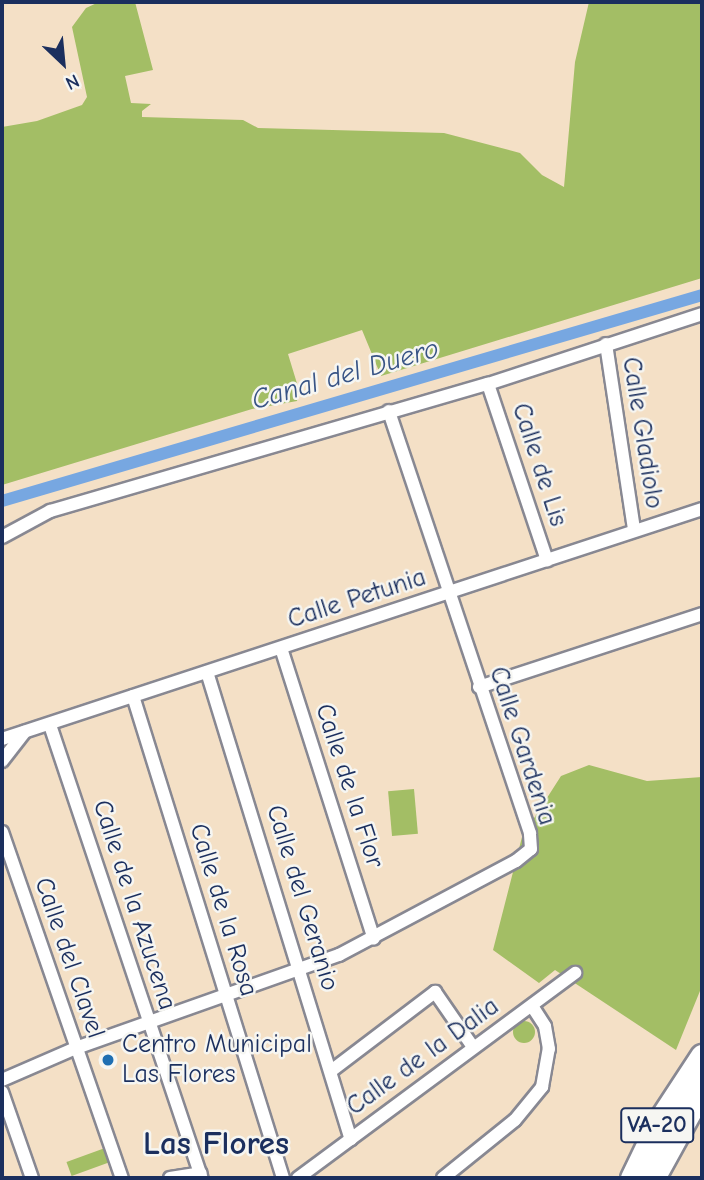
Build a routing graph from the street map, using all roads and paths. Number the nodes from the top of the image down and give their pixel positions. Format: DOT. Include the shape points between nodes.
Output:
graph roads {
  1 [pos="702,314"];
  2 [pos="606,344"];
  3 [pos="488,384"];
  4 [pos="389,411"];
  5 [pos="702,509"];
  6 [pos="634,530"];
  7 [pos="2,537"];
  8 [pos="547,560"];
  9 [pos="447,594"];
  10 [pos="702,614"];
  11 [pos="281,648"];
  12 [pos="207,672"];
  13 [pos="479,687"];
  14 [pos="133,696"];
  15 [pos="50,725"];
  16 [pos="25,732"];
  17 [pos="2,739"];
  18 [pos="2,761"];
  19 [pos="2,832"];
  20 [pos="374,939"];
  21 [pos="301,969"];
  22 [pos="575,973"];
  23 [pos="226,996"];
  24 [pos="532,1006"];
  25 [pos="150,1022"];
  26 [pos="473,1047"];
  27 [pos="76,1048"];
  28 [pos="702,1056"];
  29 [pos="331,1071"];
  30 [pos="2,1080"];
  31 [pos="702,1089"];
  32 [pos="2,1092"];
  33 [pos="351,1139"];
  34 [pos="201,1176"];
  35 [pos="32,1178"];
  36 [pos="122,1178"];
  37 [pos="170,1178"];
  38 [pos="283,1178"];
  39 [pos="298,1178"];
  40 [pos="443,1178"];
  41 [pos="632,1178"];
  42 [pos="653,1178"];
  1 -- 2 [label="street"];
  2 -- 3 [label="street"];
  2 -- 6 [label="street, Calle Gladiolo"];
  3 -- 4 [label="street"];
  3 -- 8 [label="street, Calle de Lis"];
  4 -- 7 [label="street" via="50,511"];
  4 -- 9 [label="street, Calle Gardenia"];
  5 -- 6 [label="street, Calle Petunia"];
  6 -- 8 [label="street, Calle Petunia"];
  8 -- 9 [label="street, Calle Petunia"];
  9 -- 11 [label="street, Calle Petunia"];
  9 -- 13 [label="street, Calle Gardenia"];
  10 -- 13 [label="street"];
  11 -- 12 [label="street, Calle Petunia"];
  11 -- 20 [label="street, Calle de la Flor"];
  12 -- 14 [label="street, Calle Petunia"];
  12 -- 21 [label="street, Calle del Geranio"];
  13 -- 20 [label="street, Calle Gardenia" via="530,833 531,849"];
  14 -- 15 [label="street, Calle Petunia"];
  14 -- 23 [label="street, Calle de la Rosa"];
  15 -- 16 [label="street, Calle Petunia"];
  15 -- 25 [label="street, Calle de la Azucena"];
  16 -- 17 [label="street, Calle Petunia"];
  16 -- 18 [label="street"];
  19 -- 27 [label="street, Calle del Clavel"];
  20 -- 21 [label="street, Calle Gardenia"];
  21 -- 23 [label="street, Calle Gardenia"];
  21 -- 29 [label="street, Calle del Geranio"];
  22 -- 24 [label="street, Calle de la Dalia"];
  23 -- 25 [label="street, Calle Gardenia"];
  23 -- 38 [label="street, Calle de la Rosa"];
  24 -- 26 [label="street, Calle de la Dalia"];
  24 -- 40 [label="street" via="545,1026 549,1049 542,1087 515,1119"];
  25 -- 27 [label="street, Calle Gardenia"];
  25 -- 34 [label="street, Calle de la Azucena"];
  26 -- 29 [label="street" via="435,992"];
  26 -- 33 [label="street, Calle de la Dalia"];
  27 -- 30 [label="street, Calle Gardenia"];
  27 -- 36 [label="street, Calle del Clavel"];
  28 -- 41 [label="highway, VA-20" via="660,1120"];
  29 -- 33 [label="street, Calle del Geranio"];
  31 -- 42 [label="highway, VA-20"];
  32 -- 35 [label="street"];
  33 -- 39 [label="street, Calle de la Dalia"];
  34 -- 37 [label="street"];
}
